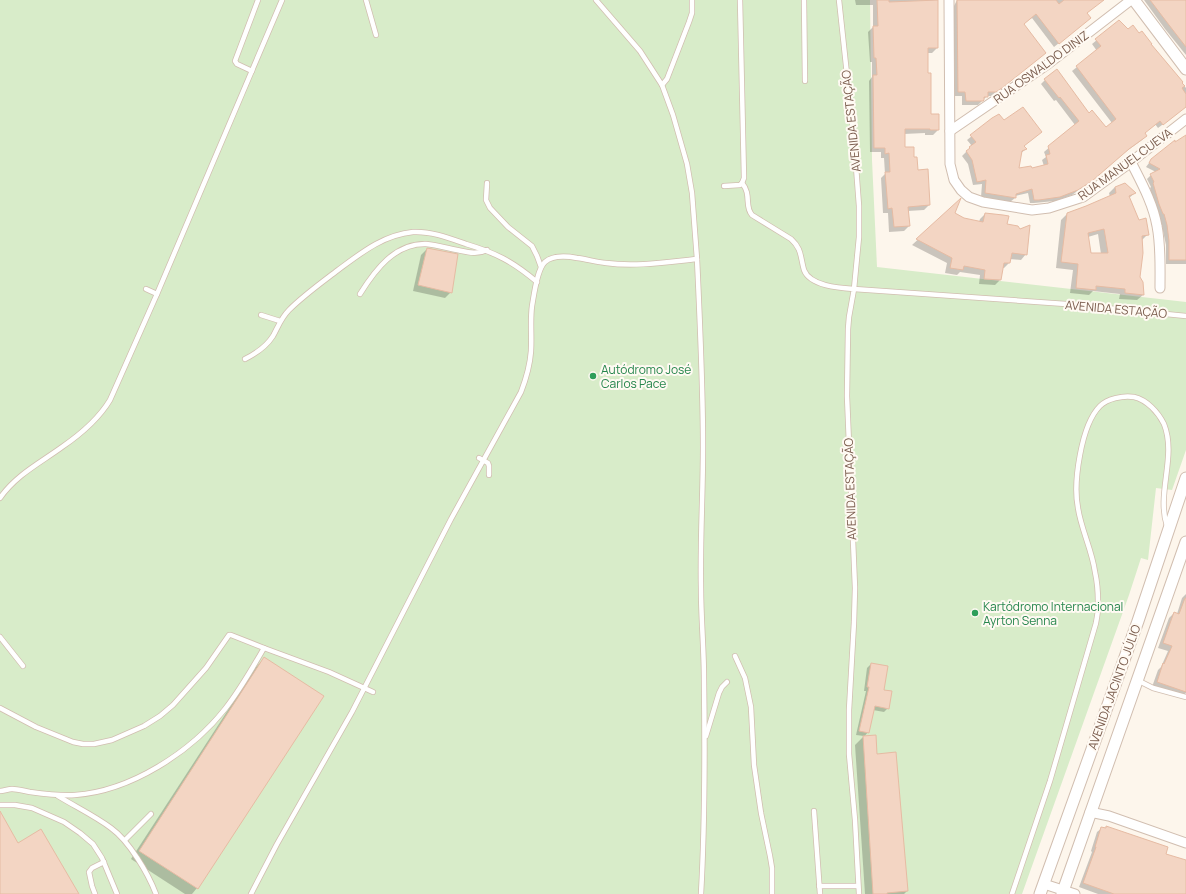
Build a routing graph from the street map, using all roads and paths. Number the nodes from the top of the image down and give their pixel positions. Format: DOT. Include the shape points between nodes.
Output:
graph roads {
  1 [pos="258,0"];
  2 [pos="282,0"];
  3 [pos="366,0"];
  4 [pos="596,0"];
  5 [pos="692,0"];
  6 [pos="740,0"];
  7 [pos="804,0"];
  8 [pos="838,0"];
  9 [pos="949,0"];
  10 [pos="1132,0"];
  11 [pos="376,35"];
  12 [pos="1186,69"];
  13 [pos="252,70"];
  14 [pos="805,81"];
  15 [pos="662,85"];
  16 [pos="1186,119"];
  17 [pos="950,131"];
  18 [pos="1131,162"];
  19 [pos="487,183"];
  20 [pos="742,183"];
  21 [pos="724,186"];
  22 [pos="487,250"];
  23 [pos="697,259"];
  24 [pos="541,267"];
  25 [pos="537,282"];
  26 [pos="1160,288"];
  27 [pos="146,289"];
  28 [pos="854,290"];
  29 [pos="157,294"];
  30 [pos="360,294"];
  31 [pos="261,315"];
  32 [pos="1186,316"];
  33 [pos="280,321"];
  34 [pos="245,359"];
  35 [pos="481,459"];
  36 [pos="489,475"];
  37 [pos="1186,478"];
  38 [pos="0,498"];
  39 [pos="1169,530"];
  40 [pos="1186,542"];
  41 [pos="0,637"];
  42 [pos="264,648"];
  43 [pos="735,656"];
  44 [pos="23,666"];
  45 [pos="1137,680"];
  46 [pos="727,682"];
  47 [pos="364,688"];
  48 [pos="373,692"];
  49 [pos="1186,697"];
  50 [pos="0,708"];
  51 [pos="704,739"];
  52 [pos="0,792"];
  53 [pos="57,795"];
  54 [pos="0,805"];
  55 [pos="814,811"];
  56 [pos="1090,812"];
  57 [pos="151,814"];
  58 [pos="125,840"];
  59 [pos="1186,843"];
  60 [pos="104,862"];
  61 [pos="819,886"];
  62 [pos="858,886"];
  63 [pos="1042,889"];
  64 [pos="1063,892"];
  65 [pos="96,894"];
  66 [pos="117,894"];
  67 [pos="156,894"];
  68 [pos="251,894"];
  69 [pos="701,894"];
  70 [pos="772,894"];
  71 [pos="820,894"];
  72 [pos="859,894"];
  73 [pos="1012,894"];
  74 [pos="1075,894"];
  1 -- 13 [label="lane" via="235,61"];
  2 -- 13 [label="lane"];
  3 -- 11 [label="lane"];
  4 -- 15 [label="lane" via="640,51"];
  5 -- 15 [label="lane" via="689,22"];
  6 -- 20 [label="lane" via="744,178"];
  7 -- 14 [label="lane"];
  8 -- 28 [label="lane, AVENIDA ESTAÇÃO" via="859,206"];
  9 -- 17 [label="street, RUA MANUEL CUEVA"];
  10 -- 12 [label="street"];
  10 -- 17 [label="street, RUA OSWALDO DINIZ" via="1048,64"];
  13 -- 29 [label="lane"];
  15 -- 23 [label="lane" via="688,164"];
  16 -- 18 [label="street, RUA MANUEL CUEVA"];
  17 -- 18 [label="street, RUA MANUEL CUEVA" via="950,164 954,180 961,190 983,202 1032,210 1049,208 1083,197"];
  18 -- 26 [label="street" via="1145,191 1157,226"];
  19 -- 24 [label="lane" via="486,200 490,208 508,227 532,246"];
  20 -- 21 [label="lane"];
  20 -- 28 [label="lane" via="748,194 749,212 795,243 808,276 836,288"];
  22 -- 25 [label="lane" via="513,263"];
  22 -- 30 [label="lane" via="478,253 427,244 412,246 387,259"];
  22 -- 33 [label="lane" via="429,233 412,232 385,239 368,248 313,288"];
  23 -- 24 [label="lane" via="625,264 568,256 550,259"];
  23 -- 51 [label="lane" via="702,352 701,588"];
  24 -- 25 [label="lane"];
  25 -- 35 [label="lane" via="532,306 531,350 527,377 521,392"];
  27 -- 29 [label="lane"];
  28 -- 32 [label="lane, AVENIDA ESTAÇÃO" via="1066,304"];
  28 -- 62 [label="lane, AVENIDA ESTAÇÃO" via="848,329 847,396 855,588 849,754"];
  29 -- 38 [label="lane" via="104,410 80,434 14,481"];
  31 -- 33 [label="lane"];
  33 -- 34 [label="lane" via="264,347"];
  35 -- 36 [label="lane" via="489,465"];
  35 -- 47 [label="lane"];
  37 -- 39 [label="street, AVENIDA JACINTO JÚLIO"];
  39 -- 63 [label="street, AVENIDA JACINTO JÚLIO"];
  39 -- 73 [label="lane" via="1164,513 1168,464 1165,426 1155,410 1144,401 1129,396 1108,401 1093,415 1076,477 1077,507 1095,571 1098,603 1096,623 1050,781"];
  40 -- 45 [label="street, AVENIDA JACINTO JÚLIO"];
  41 -- 44 [label="lane"];
  42 -- 47 [label="lane"];
  42 -- 50 [label="lane" via="229,635 206,668 173,705 144,726 103,743 73,742 36,727"];
  42 -- 53 [label="lane" via="224,711 178,755 156,768 100,791"];
  43 -- 70 [label="lane" via="745,678 752,711 754,765 772,868"];
  45 -- 49 [label="lane" via="1153,688"];
  45 -- 56 [label="street, AVENIDA JACINTO JÚLIO"];
  46 -- 51 [label="lane" via="719,693"];
  47 -- 48 [label="lane"];
  47 -- 68 [label="lane"];
  51 -- 69 [label="lane"];
  52 -- 53 [label="lane" via="11,789"];
  53 -- 58 [label="lane" via="102,821"];
  54 -- 60 [label="lane" via="32,808 64,822 92,844"];
  55 -- 61 [label="lane"];
  56 -- 59 [label="street" via="1109,816"];
  56 -- 64 [label="street, AVENIDA JACINTO JÚLIO"];
  57 -- 58 [label="lane"];
  58 -- 67 [label="lane"];
  60 -- 65 [label="lane" via="92,868 90,872"];
  60 -- 66 [label="lane"];
  61 -- 62 [label="lane"];
  61 -- 71 [label="lane"];
  62 -- 72 [label="lane, AVENIDA ESTAÇÃO"];
  63 -- 64 [label="street"];
  64 -- 74 [label="street"];
}
